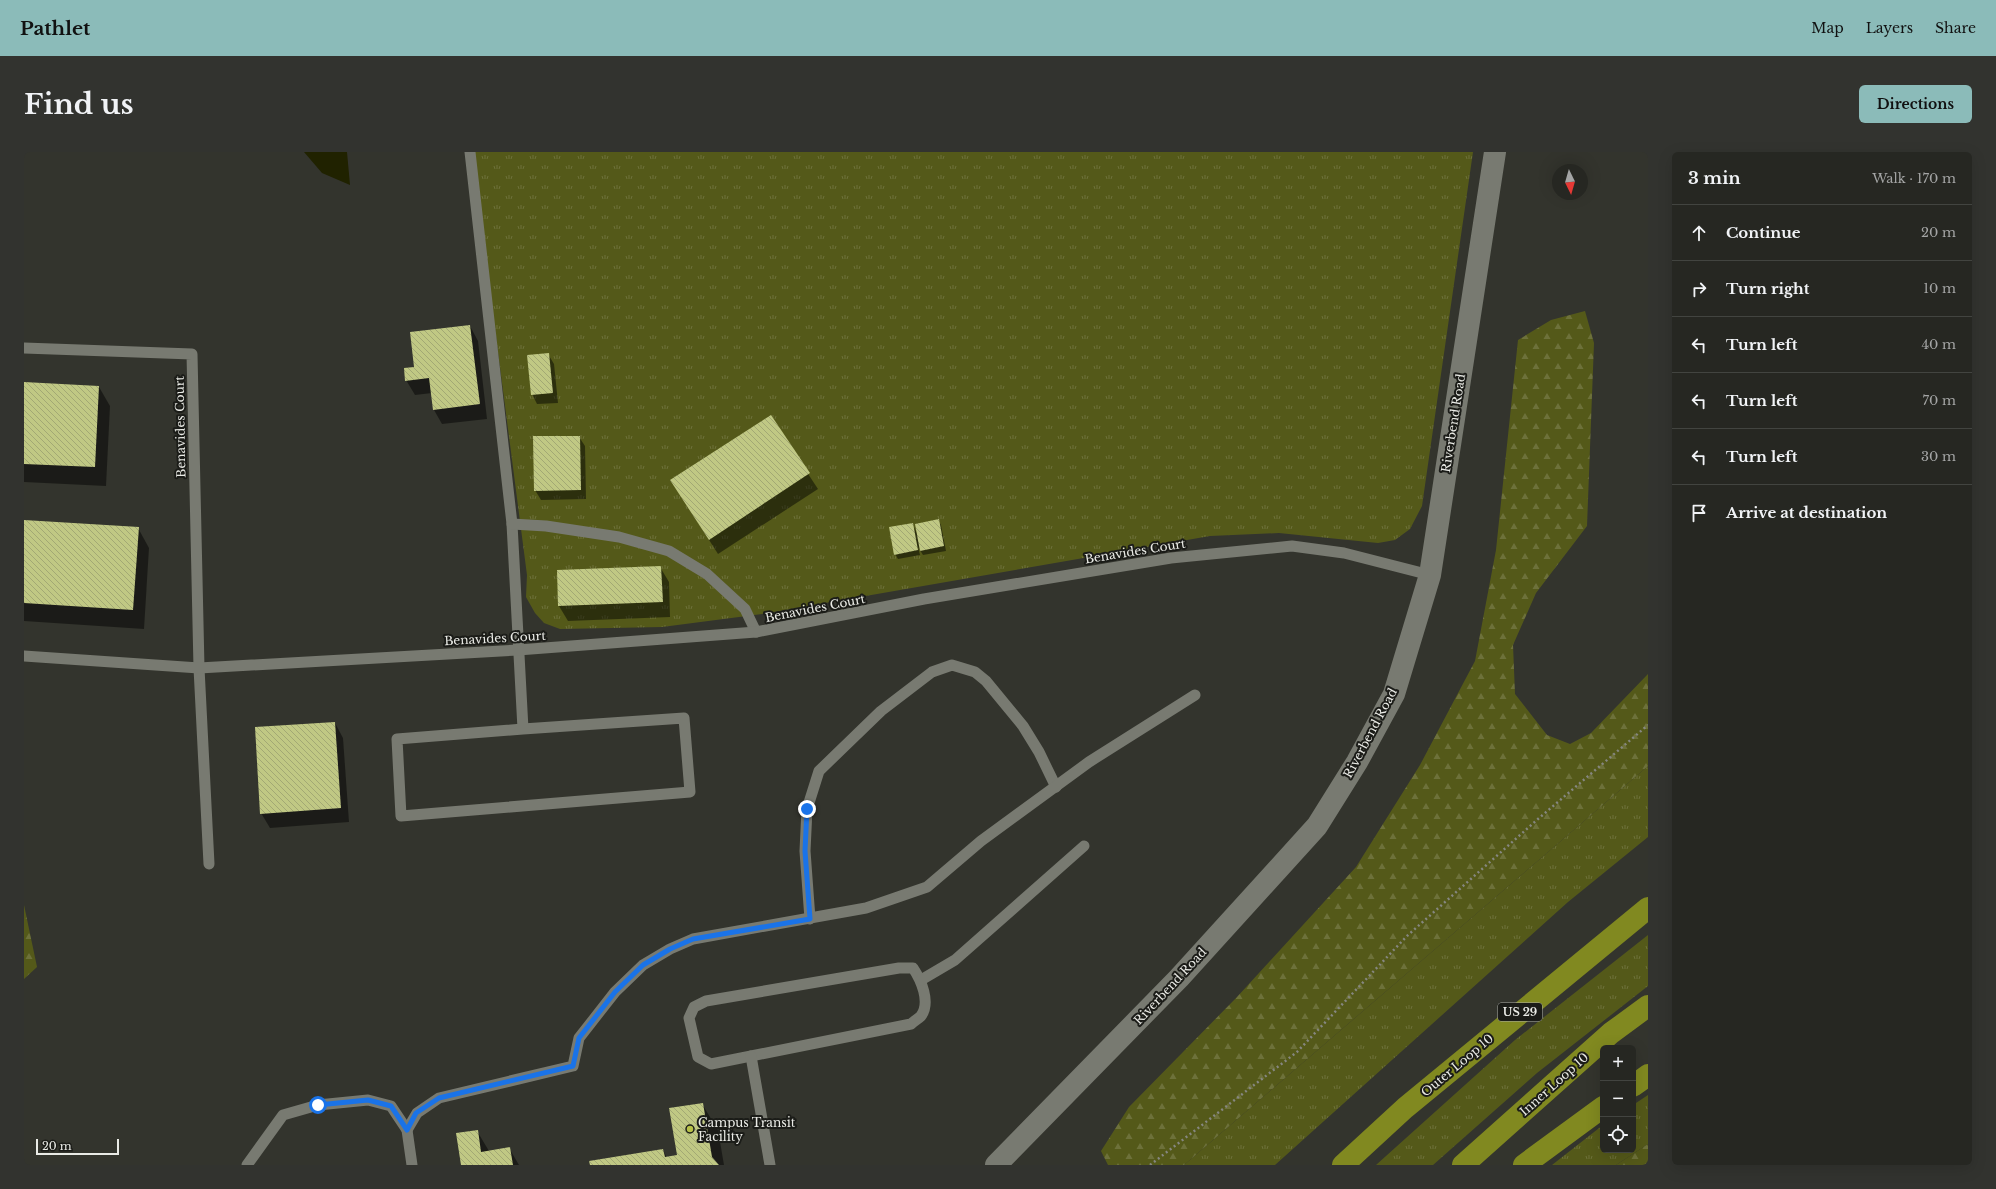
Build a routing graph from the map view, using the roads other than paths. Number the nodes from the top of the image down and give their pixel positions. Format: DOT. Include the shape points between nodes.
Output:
graph roads {
  1 [pos="470,152"];
  2 [pos="1495,152"];
  3 [pos="24,348"];
  4 [pos="512,524"];
  5 [pos="1430,575"];
  6 [pos="756,632"];
  7 [pos="518,650"];
  8 [pos="24,656"];
  9 [pos="199,668"];
  10 [pos="1195,695"];
  11 [pos="524,729"];
  12 [pos="1056,787"];
  13 [pos="1084,846"];
  14 [pos="208,864"];
  15 [pos="1644,909"];
  16 [pos="810,919"];
  17 [pos="921,980"];
  18 [pos="1648,1006"];
  19 [pos="751,1056"];
  20 [pos="1648,1075"];
  21 [pos="1636,1084"];
  22 [pos="1600,1109"];
  23 [pos="407,1130"];
  24 [pos="247,1165"];
  25 [pos="412,1165"];
  26 [pos="770,1165"];
  27 [pos="996,1165"];
  28 [pos="1344,1165"];
  29 [pos="1463,1165"];
  30 [pos="1524,1165"];
  1 -- 4 [label="lane"];
  2 -- 5 [label="street, Riverbend Road"];
  3 -- 9 [label="lane, Benavides Court" via="192,354"];
  4 -- 6 [label="lane" via="546,526 619,537 669,551 707,574 745,609"];
  4 -- 7 [label="lane"];
  5 -- 6 [label="lane, Benavides Court" via="1344,553 1292,546 1230,551 1171,558 924,600"];
  5 -- 27 [label="street, Riverbend Road" via="1394,694 1317,826 1179,978"];
  6 -- 7 [label="lane, Benavides Court"];
  7 -- 9 [label="lane, Benavides Court"];
  7 -- 11 [label="lane"];
  8 -- 9 [label="lane, Benavides Court"];
  9 -- 14 [label="lane"];
  10 -- 12 [label="lane" via="1089,762"];
  11 -- 11 [label="lane" via="684,718 690,792 401,816 397,739"];
  12 -- 16 [label="lane" via="982,841 927,887 866,908"];
  12 -- 16 [label="lane" via="1023,726 986,681 975,672 952,665 932,672 881,711 819,771 807,809 805,851"];
  13 -- 17 [label="lane" via="955,960"];
  15 -- 28 [label="highway, Outer Loop 10 / US 29" via="1405,1108"];
  16 -- 23 [label="lane" via="693,939 670,949 643,965 615,992 579,1038 573,1066 439,1098 416,1113"];
  17 -- 19 [label="lane" via="924,1003 921,1015 911,1024"];
  17 -- 19 [label="lane" via="913,968 899,968 706,1001 694,1007 689,1018 698,1057 711,1064"];
  18 -- 29 [label="highway, Inner Loop 10" via="1611,1033"];
  19 -- 26 [label="lane"];
  20 -- 21 [label="highway"];
  22 -- 30 [label="highway"];
  23 -- 24 [label="lane" via="391,1106 368,1100 318,1105 283,1115"];
  23 -- 25 [label="lane"];
}
